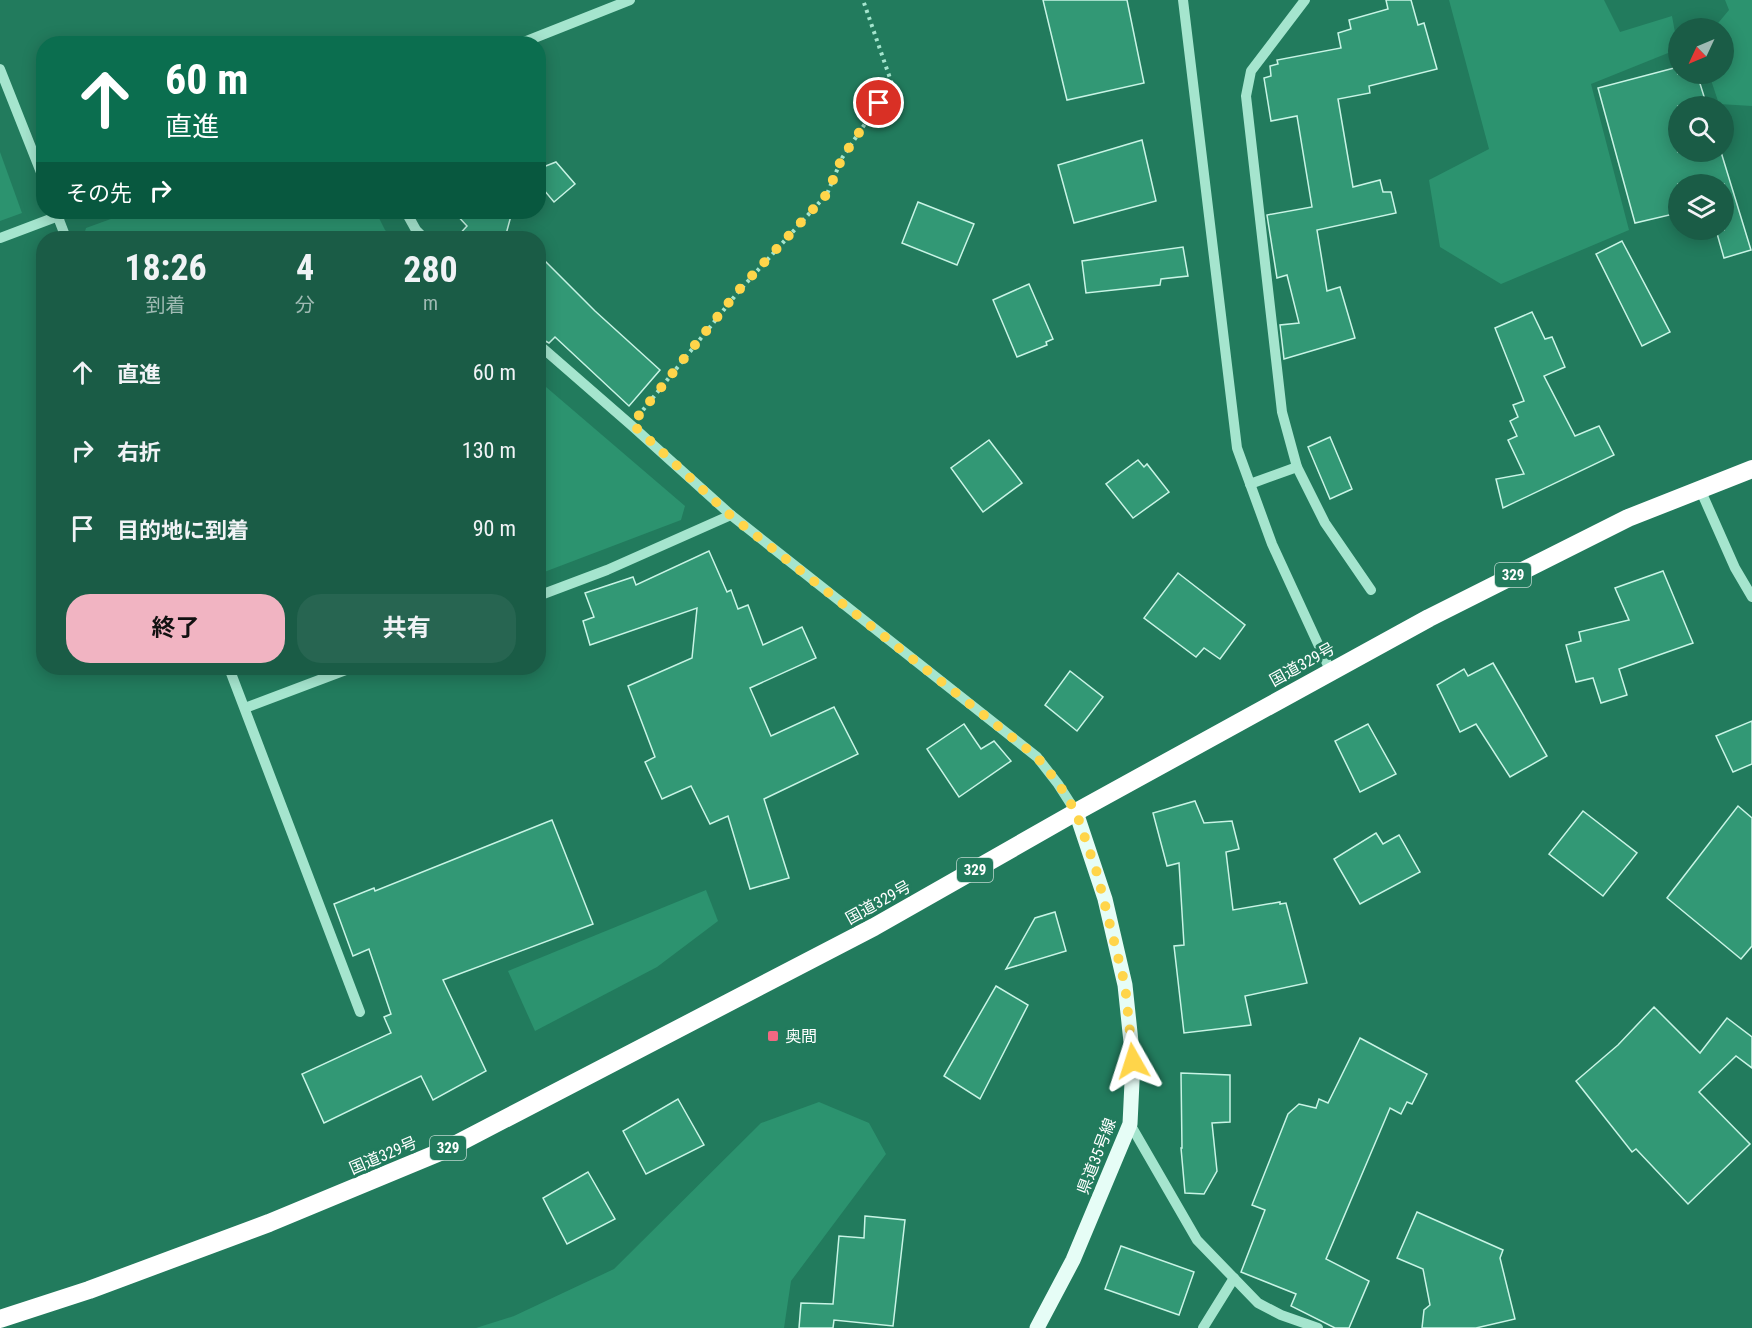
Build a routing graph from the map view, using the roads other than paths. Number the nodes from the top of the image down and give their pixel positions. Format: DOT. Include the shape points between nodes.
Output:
graph roads {
  1 [pos="630,0"];
  2 [pos="1183,0"];
  3 [pos="1305,0"];
  4 [pos="539,36"];
  5 [pos="0,69"];
  6 [pos="36,160"];
  7 [pos="45,219"];
  8 [pos="0,238"];
  9 [pos="546,351"];
  10 [pos="1297,467"];
  11 [pos="1752,469"];
  12 [pos="1250,484"];
  13 [pos="1700,489"];
  14 [pos="730,515"];
  15 [pos="1371,590"];
  16 [pos="546,593"];
  17 [pos="1752,597"];
  18 [pos="1330,670"];
  19 [pos="232,675"];
  20 [pos="332,675"];
  21 [pos="245,708"];
  22 [pos="1076,812"];
  23 [pos="360,1012"];
  24 [pos="1130,1124"];
  25 [pos="1234,1278"];
  26 [pos="0,1319"];
  27 [pos="1037,1328"];
  28 [pos="1203,1328"];
  29 [pos="1318,1328"];
  1 -- 4 [label="street"];
  2 -- 12 [label="street" via="1237,448"];
  3 -- 10 [label="street" via="1251,71 1246,96 1282,412"];
  5 -- 6 [label="street"];
  7 -- 8 [label="street"];
  9 -- 14 [label="street"];
  10 -- 12 [label="street"];
  10 -- 15 [label="street" via="1326,523"];
  11 -- 13 [label="highway, 国道329号 / 329"];
  12 -- 18 [label="street" via="1272,544"];
  13 -- 17 [label="street"];
  13 -- 18 [label="highway, 国道329号 / 329" via="1628,518"];
  14 -- 16 [label="street"];
  14 -- 22 [label="street" via="1037,757"];
  18 -- 22 [label="highway, 国道329号 / 329"];
  19 -- 21 [label="street"];
  20 -- 21 [label="street"];
  21 -- 23 [label="street"];
  22 -- 24 [label="main road, 県道35号線" via="1105,899 1125,985 1133,1061"];
  22 -- 26 [label="highway, 国道329号 / 329" via="874,927 445,1150 269,1223"];
  24 -- 25 [label="street" via="1197,1240"];
  24 -- 27 [label="main road, 県道35号線" via="1073,1260"];
  25 -- 28 [label="street"];
  25 -- 29 [label="street" via="1258,1303"];
}
